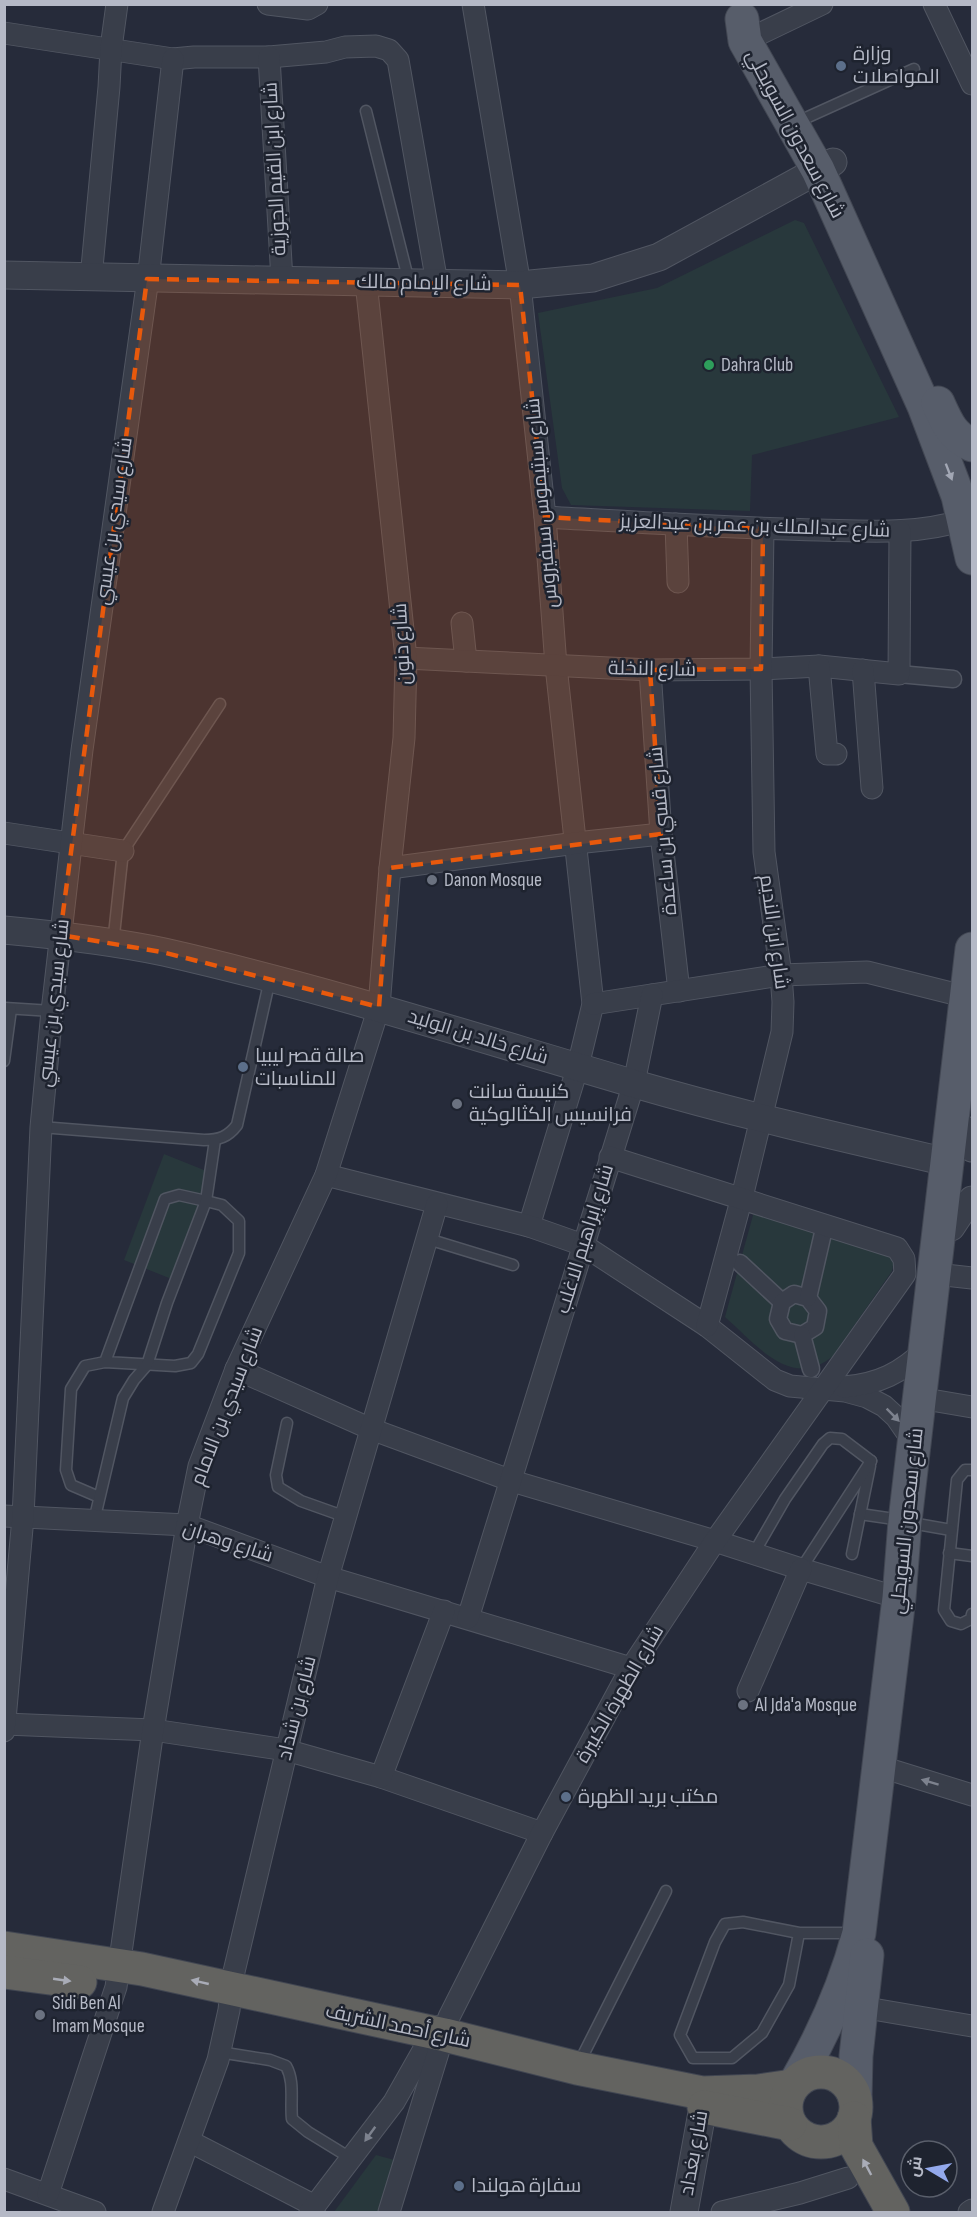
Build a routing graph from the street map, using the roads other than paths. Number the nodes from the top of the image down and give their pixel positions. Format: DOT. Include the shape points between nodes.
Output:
graph roads {
  1 [pos="117,4"];
  2 [pos="268,4"];
  3 [pos="317,4"];
  4 [pos="473,4"];
  5 [pos="934,4"];
  6 [pos="814,6"];
  7 [pos="4,33"];
  8 [pos="751,37"];
  9 [pos="111,48"];
  10 [pos="269,57"];
  11 [pos="173,59"];
  12 [pos="914,69"];
  13 [pos="972,84"];
  14 [pos="366,111"];
  15 [pos="808,117"];
  16 [pos="825,166"];
  17 [pos="4,275"];
  18 [pos="91,278"];
  19 [pos="147,279"];
  20 [pos="282,280"];
  21 [pos="366,282"];
  22 [pos="409,283"];
  23 [pos="437,284"];
  24 [pos="520,285"];
  25 [pos="972,445"];
  26 [pos="545,517"];
  27 [pos="963,520"];
  28 [pos="676,525"];
  29 [pos="762,529"];
  30 [pos="900,531"];
  31 [pos="972,558"];
  32 [pos="678,582"];
  33 [pos="462,623"];
  34 [pos="406,658"];
  35 [pos="466,661"];
  36 [pos="556,666"];
  37 [pos="819,666"];
  38 [pos="761,669"];
  39 [pos="650,670"];
  40 [pos="862,670"];
  41 [pos="899,674"];
  42 [pos="953,679"];
  43 [pos="220,704"];
  44 [pos="836,754"];
  45 [pos="872,788"];
  46 [pos="4,833"];
  47 [pos="661,834"];
  48 [pos="73,843"];
  49 [pos="576,843"];
  50 [pos="123,851"];
  51 [pos="390,868"];
  52 [pos="4,930"];
  53 [pos="60,935"];
  54 [pos="113,944"];
  55 [pos="972,949"];
  56 [pos="782,975"];
  57 [pos="270,979"];
  58 [pos="970,987"];
  59 [pos="679,991"];
  60 [pos="652,995"];
  61 [pos="593,1004"];
  62 [pos="379,1007"];
  63 [pos="8,1008"];
  64 [pos="52,1011"];
  65 [pos="972,1059"];
  66 [pos="4,1061"];
  67 [pos="578,1066"];
  68 [pos="634,1083"];
  69 [pos="761,1119"];
  70 [pos="41,1127"];
  71 [pos="215,1140"];
  72 [pos="961,1146"];
  73 [pos="610,1157"];
  74 [pos="326,1175"];
  75 [pos="742,1197"];
  76 [pos="972,1200"];
  77 [pos="206,1201"];
  78 [pos="437,1204"];
  79 [pos="529,1226"];
  80 [pos="951,1227"];
  81 [pos="823,1233"];
  82 [pos="428,1239"];
  83 [pos="583,1245"];
  84 [pos="740,1263"];
  85 [pos="513,1265"];
  86 [pos="959,1276"];
  87 [pos="808,1298"];
  88 [pos="782,1302"];
  89 [pos="707,1326"];
  90 [pos="802,1335"];
  91 [pos="926,1349"];
  92 [pos="105,1362"];
  93 [pos="147,1365"];
  94 [pos="236,1369"];
  95 [pos="811,1369"];
  96 [pos="823,1389"];
  97 [pos="931,1400"];
  98 [pos="972,1407"];
  99 [pos="287,1423"];
  100 [pos="370,1429"];
  101 [pos="914,1443"];
  102 [pos="870,1461"];
  103 [pos="972,1470"];
  104 [pos="512,1481"];
  105 [pos="99,1497"];
  106 [pos="860,1514"];
  107 [pos="14,1517"];
  108 [pos="345,1517"];
  109 [pos="94,1521"];
  110 [pos="911,1522"];
  111 [pos="187,1525"];
  112 [pos="951,1530"];
  113 [pos="715,1541"];
  114 [pos="754,1553"];
  115 [pos="950,1553"];
  116 [pos="852,1554"];
  117 [pos="972,1556"];
  118 [pos="801,1569"];
  119 [pos="328,1576"];
  120 [pos="899,1598"];
  121 [pos="444,1611"];
  122 [pos="972,1614"];
  123 [pos="468,1618"];
  124 [pos="631,1668"];
  125 [pos="748,1691"];
  126 [pos="5,1724"];
  127 [pos="153,1730"];
  128 [pos="4,1731"];
  129 [pos="286,1750"];
  130 [pos="888,1769"];
  131 [pos="381,1777"];
  132 [pos="972,1796"];
  133 [pos="542,1833"];
  134 [pos="666,1891"];
  135 [pos="799,1933"];
  136 [pos="859,1933"];
  137 [pos="4,1948"];
  138 [pos="4,1972"];
  139 [pos="118,1976"];
  140 [pos="230,2000"];
  141 [pos="849,2017"];
  142 [pos="972,2026"];
  143 [pos="438,2037"];
  144 [pos="219,2052"];
  145 [pos="577,2068"];
  146 [pos="794,2083"];
  147 [pos="703,2100"];
  148 [pos="394,2102"];
  149 [pos="855,2109"];
  150 [pos="420,2111"];
  151 [pos="803,2133"];
  152 [pos="189,2141"];
  153 [pos="352,2159"];
  154 [pos="848,2178"];
  155 [pos="4,2179"];
  156 [pos="48,2194"];
  157 [pos="802,2203"];
  158 [pos="313,2209"];
  159 [pos="972,2210"];
  160 [pos="95,2212"];
  161 [pos="163,2212"];
  162 [pos="389,2212"];
  163 [pos="684,2212"];
  164 [pos="722,2212"];
  165 [pos="869,2212"];
  166 [pos="893,2212"];
  167 [pos="969,2212"];
  1 -- 9 [label="street"];
  2 -- 3 [label="street" via="308,9"];
  4 -- 24 [label="street, شارع سبتيموس سيفيروس"];
  5 -- 13 [label="street"];
  6 -- 8 [label="street"];
  7 -- 9 [label="street"];
  8 -- 15 [label="main road, شارع سعدون السويحلي"];
  8 -- 16 [label="main road, شارع سعدون السويحلي"];
  9 -- 11 [label="street"];
  9 -- 18 [label="street"];
  10 -- 11 [label="street"];
  10 -- 20 [label="street, شارع ابن القيم الجوزية"];
  10 -- 23 [label="street" via="376,46 389,50 398,60"];
  11 -- 19 [label="street, شارع سيدي بن عيسي"];
  12 -- 15 [label="lane"];
  14 -- 22 [label="lane"];
  15 -- 16 [label="main road, شارع سعدون السويحلي"];
  16 -- 24 [label="street, شارع الإمام مالك" via="659,257 593,278"];
  16 -- 25 [label="main road, شارع سعدون السويحلي" via="894,295 948,426 956,437"];
  16 -- 27 [label="main road, شارع سعدون السويحلي, one-way" via="924,406 958,496"];
  17 -- 18 [label="street, شارع الإمام مالك"];
  18 -- 19 [label="street, شارع الإمام مالك"];
  19 -- 20 [label="street, شارع الإمام مالك"];
  19 -- 48 [label="street, شارع سيدي بن عيسي" via="82,750"];
  20 -- 21 [label="street, شارع الإمام مالك"];
  21 -- 22 [label="street, شارع الإمام مالك"];
  21 -- 34 [label="street, شارع دنون"];
  22 -- 23 [label="street, شارع الإمام مالك"];
  23 -- 24 [label="street, شارع الإمام مالك"];
  24 -- 26 [label="street, شارع سبتيموس سيفيروس"];
  26 -- 28 [label="street, شارع عبدالملك بن عمر بن عبدالعزيز"];
  26 -- 36 [label="street, شارع سبتيموس سيفيروس"];
  27 -- 30 [label="street, شارع عبدالملك بن عمر بن عبدالعزيز"];
  27 -- 31 [label="main road, شارع سعدون السويحلي"];
  28 -- 29 [label="street, شارع عبدالملك بن عمر بن عبدالعزيز"];
  28 -- 32 [label="street"];
  29 -- 30 [label="street, شارع عبدالملك بن عمر بن عبدالعزيز"];
  29 -- 38 [label="street, شارع ابن النديم"];
  30 -- 41 [label="street"];
  33 -- 35 [label="street"];
  34 -- 35 [label="street, شارع النخلة"];
  34 -- 51 [label="street, شارع دنون" via="404,738"];
  35 -- 36 [label="street, شارع النخلة"];
  36 -- 39 [label="street, شارع النخلة"];
  36 -- 49 [label="street, شارع سبتيموس سيفيروس"];
  37 -- 38 [label="street, شارع النخلة"];
  37 -- 40 [label="street, شارع النخلة"];
  37 -- 44 [label="street" via="827,754"];
  38 -- 39 [label="street, شارع النخلة"];
  38 -- 56 [label="street, شارع ابن النديم" via="764,852"];
  39 -- 47 [label="street, شارع قسي بن ساعدة"];
  40 -- 41 [label="street, شارع النخلة"];
  40 -- 45 [label="street"];
  41 -- 42 [label="street"];
  43 -- 50 [label="lane"];
  46 -- 48 [label="street"];
  47 -- 49 [label="street"];
  47 -- 59 [label="street, شارع قسي بن ساعدة"];
  48 -- 50 [label="street"];
  48 -- 53 [label="street, شارع سيدي بن عيسي"];
  49 -- 51 [label="street"];
  49 -- 61 [label="street, شارع سبتيموس سيفيروس"];
  50 -- 54 [label="lane"];
  51 -- 62 [label="street, شارع دنون"];
  52 -- 53 [label="street, شارع خالد بن الوليد"];
  53 -- 54 [label="street, شارع خالد بن الوليد"];
  53 -- 64 [label="street, شارع سيدي بن عيسي"];
  54 -- 57 [label="street, شارع خالد بن الوليد"];
  55 -- 58 [label="main road, شارع سعدون السويحلي"];
  56 -- 58 [label="street" via="867,972"];
  56 -- 59 [label="street"];
  56 -- 69 [label="street, شارع ابن النديم" via="782,1032"];
  57 -- 62 [label="street, شارع خالد بن الوليد"];
  57 -- 71 [label="lane" via="237,1125 230,1135"];
  58 -- 72 [label="main road, شارع سعدون السويحلي"];
  59 -- 60 [label="street"];
  60 -- 61 [label="street"];
  60 -- 68 [label="street, شارع إبراهيم الاغلب"];
  61 -- 67 [label="street, شارع سبتيموس سيفيروس"];
  62 -- 67 [label="street, شارع خالد بن الوليد"];
  62 -- 74 [label="street, شارع سيدي بن الامام"];
  63 -- 64 [label="lane"];
  63 -- 66 [label="lane"];
  64 -- 70 [label="street, شارع سيدي بن عيسي"];
  65 -- 72 [label="main road, شارع سعدون السويحلي"];
  67 -- 68 [label="street, شارع خالد بن الوليد"];
  67 -- 79 [label="street, شارع سبتيموس سيفيروس"];
  68 -- 69 [label="street, شارع خالد بن الوليد"];
  68 -- 73 [label="street, شارع إبراهيم الاغلب"];
  69 -- 72 [label="street, شارع خالد بن الوليد"];
  69 -- 75 [label="street, شارع ابن النديم"];
  70 -- 71 [label="lane"];
  70 -- 107 [label="street, شارع سيدي بن عيسي"];
  71 -- 77 [label="lane"];
  72 -- 80 [label="main road, شارع سعدون السويحلي"];
  72 -- 91 [label="main road, شارع سعدون السويحلي"];
  73 -- 75 [label="street, شارع الظهرة الكبيرة"];
  73 -- 83 [label="street, شارع إبراهيم الاغلب"];
  74 -- 78 [label="street"];
  74 -- 94 [label="street, شارع سيدي بن الامام"];
  75 -- 89 [label="street, شارع ابن النديم"];
  75 -- 96 [label="street, شارع الظهرة الكبيرة" via="897,1248 904,1259 902,1282"];
  76 -- 80 [label="street"];
  77 -- 92 [label="lane" via="179,1195 165,1199"];
  77 -- 93 [label="lane"];
  77 -- 93 [label="lane" via="222,1205 239,1221 239,1253 191,1363"];
  78 -- 79 [label="street"];
  78 -- 82 [label="street, شارع بن شداد"];
  79 -- 83 [label="street"];
  80 -- 86 [label="main road, شارع سعدون السويحلي"];
  81 -- 87 [label="street"];
  82 -- 85 [label="lane"];
  82 -- 100 [label="street, شارع بن شداد"];
  83 -- 89 [label="street"];
  83 -- 104 [label="street, شارع إبراهيم الاغلب"];
  84 -- 88 [label="street"];
  86 -- 97 [label="main road, شارع سعدون السويحلي"];
  87 -- 88 [label="street" via="794,1294"];
  87 -- 90 [label="street" via="818,1311 815,1327"];
  88 -- 90 [label="street" via="778,1319 785,1331"];
  89 -- 96 [label="street" via="775,1380 790,1386"];
  90 -- 95 [label="street"];
  91 -- 96 [label="street" via="891,1376"];
  91 -- 101 [label="main road, شارع سعدون السويحلي"];
  92 -- 93 [label="lane"];
  92 -- 105 [label="lane" via="85,1366 71,1389 66,1470 71,1485"];
  93 -- 105 [label="lane" via="123,1398"];
  94 -- 100 [label="street"];
  94 -- 111 [label="street, شارع سيدي بن الامام" via="200,1466"];
  96 -- 101 [label="street, one-way" via="867,1397 884,1406"];
  96 -- 113 [label="street, شارع الظهرة الكبيرة"];
  97 -- 98 [label="street"];
  97 -- 110 [label="main road, شارع سعدون السويحلي"];
  99 -- 108 [label="lane" via="276,1475 278,1487 301,1501"];
  100 -- 104 [label="street"];
  100 -- 108 [label="street, شارع بن شداد"];
  101 -- 110 [label="main road, شارع سعدون السويحلي"];
  102 -- 106 [label="lane"];
  102 -- 114 [label="lane" via="842,1439 830,1438 785,1499"];
  102 -- 118 [label="lane"];
  103 -- 112 [label="lane" via="965,1470 957,1480"];
  104 -- 113 [label="street"];
  104 -- 123 [label="street, شارع إبراهيم الاغلب"];
  105 -- 109 [label="lane"];
  106 -- 110 [label="lane"];
  106 -- 116 [label="lane"];
  107 -- 109 [label="street, شارع وهران"];
  107 -- 126 [label="street, شارع سيدي بن عيسي"];
  108 -- 119 [label="street, شارع بن شداد"];
  109 -- 111 [label="street, شارع وهران"];
  110 -- 112 [label="lane"];
  110 -- 120 [label="main road, شارع سعدون السويحلي"];
  110 -- 130 [label="main road, شارع سعدون السويحلي"];
  111 -- 119 [label="street, شارع وهران"];
  111 -- 127 [label="street, شارع سيدي بن الامام"];
  112 -- 115 [label="lane"];
  113 -- 114 [label="street"];
  113 -- 124 [label="street, شارع الظهرة الكبيرة"];
  114 -- 118 [label="street"];
  115 -- 117 [label="lane"];
  115 -- 122 [label="lane" via="944,1610 951,1621 961,1624 971,1619"];
  118 -- 120 [label="street"];
  118 -- 125 [label="street"];
  119 -- 121 [label="street, شارع وهران"];
  119 -- 129 [label="street, شارع بن شداد"];
  120 -- 136 [label="main road, شارع سعدون السويحلي"];
  121 -- 123 [label="street, شارع وهران"];
  121 -- 131 [label="street"];
  123 -- 124 [label="street, شارع وهران"];
  124 -- 133 [label="street, شارع الظهرة الكبيرة"];
  126 -- 127 [label="street"];
  126 -- 128 [label="street, شارع سيدي بن عيسي"];
  127 -- 129 [label="street"];
  127 -- 139 [label="street, شارع سيدي بن الامام"];
  129 -- 131 [label="street"];
  129 -- 140 [label="street, شارع بن شداد"];
  132 -- 130 [label="street, one-way"];
  130 -- 141 [label="main road, شارع سعدون السويحلي"];
  131 -- 133 [label="street"];
  133 -- 143 [label="street, شارع الظهرة الكبيرة"];
  134 -- 145 [label="lane"];
  135 -- 135 [label="lane" via="743,1922 726,1924 715,1942 680,2035 693,2058 732,2058 762,2033 789,1985"];
  135 -- 136 [label="lane"];
  136 -- 141 [label="main road, شارع سعدون السويحلي" via="849,1971"];
  137 -- 139 [label="highway, شارع أحمد الشريف"];
  138 -- 139 [label="highway, شارع أحمد الشريف, one-way"];
  139 -- 140 [label="highway, شارع أحمد الشريف"];
  139 -- 156 [label="street, شارع سيدي بن الامام"];
  140 -- 143 [label="highway, شارع أحمد الشريف"];
  140 -- 144 [label="street, شارع بن شداد"];
  141 -- 142 [label="street"];
  141 -- 146 [label="main road, شارع سعدون السويحلي"];
  141 -- 149 [label="main road, شارع سعدون السويحلي"];
  143 -- 145 [label="highway, شارع أحمد الشريف"];
  143 -- 147 [label="highway, شارع أحمد الشريف" via="690,2106"];
  143 -- 148 [label="street"];
  143 -- 150 [label="street"];
  144 -- 152 [label="street, شارع بن شداد"];
  144 -- 153 [label="lane" via="286,2066 292,2076 292,2119"];
  145 -- 147 [label="highway, شارع أحمد الشريف"];
  146 -- 147 [label="highway, شارع أحمد الشريف"];
  146 -- 149 [label="highway" via="808,2073 832,2073 851,2088"];
  146 -- 151 [label="highway" via="786,2115"];
  147 -- 151 [label="highway, شارع أحمد الشريف"];
  147 -- 163 [label="street, شارع بغداد"];
  148 -- 150 [label="street"];
  148 -- 153 [label="street, one-way"];
  149 -- 151 [label="highway" via="843,2134 835,2139"];
  166 -- 149 [label="highway, one-way" via="856,2146"];
  150 -- 162 [label="street"];
  151 -- 154 [label="highway" via="835,2160"];
  152 -- 158 [label="street"];
  152 -- 161 [label="street, شارع بن شداد"];
  153 -- 158 [label="street"];
  154 -- 157 [label="street"];
  154 -- 165 [label="highway"];
  155 -- 156 [label="street"];
  156 -- 160 [label="street"];
  157 -- 164 [label="street"];
  159 -- 167 [label="street"];
}
